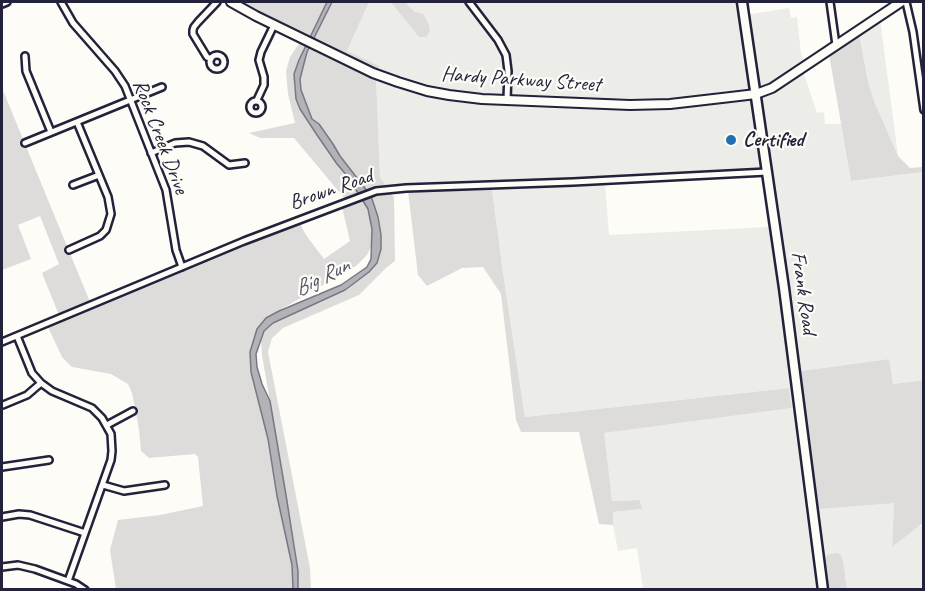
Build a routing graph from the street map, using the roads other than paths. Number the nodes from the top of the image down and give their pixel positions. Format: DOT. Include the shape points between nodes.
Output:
graph roads {
  1 [pos="6,2"];
  2 [pos="62,2"];
  3 [pos="217,2"];
  4 [pos="231,2"];
  5 [pos="469,2"];
  6 [pos="742,2"];
  7 [pos="830,2"];
  8 [pos="901,2"];
  9 [pos="906,2"];
  10 [pos="2,4"];
  11 [pos="274,25"];
  12 [pos="836,45"];
  13 [pos="25,56"];
  14 [pos="211,59"];
  15 [pos="162,87"];
  16 [pos="756,94"];
  17 [pos="130,100"];
  18 [pos="257,100"];
  19 [pos="507,100"];
  20 [pos="924,110"];
  21 [pos="77,122"];
  22 [pos="51,132"];
  23 [pos="25,143"];
  24 [pos="152,153"];
  25 [pos="245,164"];
  26 [pos="767,172"];
  27 [pos="99,175"];
  28 [pos="73,184"];
  29 [pos="69,250"];
  30 [pos="182,267"];
  31 [pos="17,336"];
  32 [pos="2,342"];
  33 [pos="41,383"];
  34 [pos="3,405"];
  35 [pos="133,411"];
  36 [pos="107,425"];
  37 [pos="49,460"];
  38 [pos="2,467"];
  39 [pos="103,485"];
  40 [pos="165,485"];
  41 [pos="2,517"];
  42 [pos="85,533"];
  43 [pos="2,567"];
  44 [pos="68,581"];
  45 [pos="85,590"];
  46 [pos="823,590"];
  1 -- 10 [label="street"];
  2 -- 17 [label="street, Rock Creek Drive" via="73,23 115,70"];
  3 -- 14 [label="street" via="193,30"];
  4 -- 11 [label="main road, Hardy Parkway Street"];
  5 -- 19 [label="street" via="506,55"];
  6 -- 16 [label="main road, Frank Road"];
  7 -- 12 [label="street"];
  8 -- 12 [label="main road"];
  9 -- 20 [label="street"];
  11 -- 18 [label="street" via="259,60 264,85"];
  11 -- 19 [label="main road, Hardy Parkway Street" via="384,77 420,89"];
  12 -- 16 [label="main road" via="775,86"];
  13 -- 22 [label="street" via="26,71"];
  15 -- 17 [label="street"];
  16 -- 19 [label="main road, Hardy Parkway Street" via="649,105"];
  16 -- 26 [label="main road, Frank Road"];
  17 -- 21 [label="street"];
  17 -- 24 [label="street, Rock Creek Drive"];
  21 -- 22 [label="street"];
  21 -- 27 [label="street"];
  22 -- 23 [label="street"];
  24 -- 25 [label="street" via="189,142 203,146 230,165"];
  24 -- 30 [label="street, Rock Creek Drive" via="166,190"];
  26 -- 30 [label="street, Brown Road" via="396,188 358,197"];
  26 -- 46 [label="main road, Frank Road"];
  27 -- 28 [label="street"];
  27 -- 29 [label="street" via="111,205 106,230 92,241"];
  30 -- 31 [label="street, Brown Road"];
  31 -- 32 [label="street, Brown Road"];
  31 -- 33 [label="street" via="32,373"];
  33 -- 34 [label="street" via="27,395"];
  33 -- 36 [label="street" via="92,408"];
  35 -- 36 [label="street"];
  36 -- 39 [label="street" via="112,451"];
  37 -- 38 [label="street"];
  39 -- 40 [label="street" via="124,491"];
  39 -- 42 [label="street"];
  41 -- 42 [label="street" via="30,515"];
  42 -- 44 [label="street"];
  43 -- 44 [label="street" via="23,566"];
  44 -- 45 [label="street"];
}
